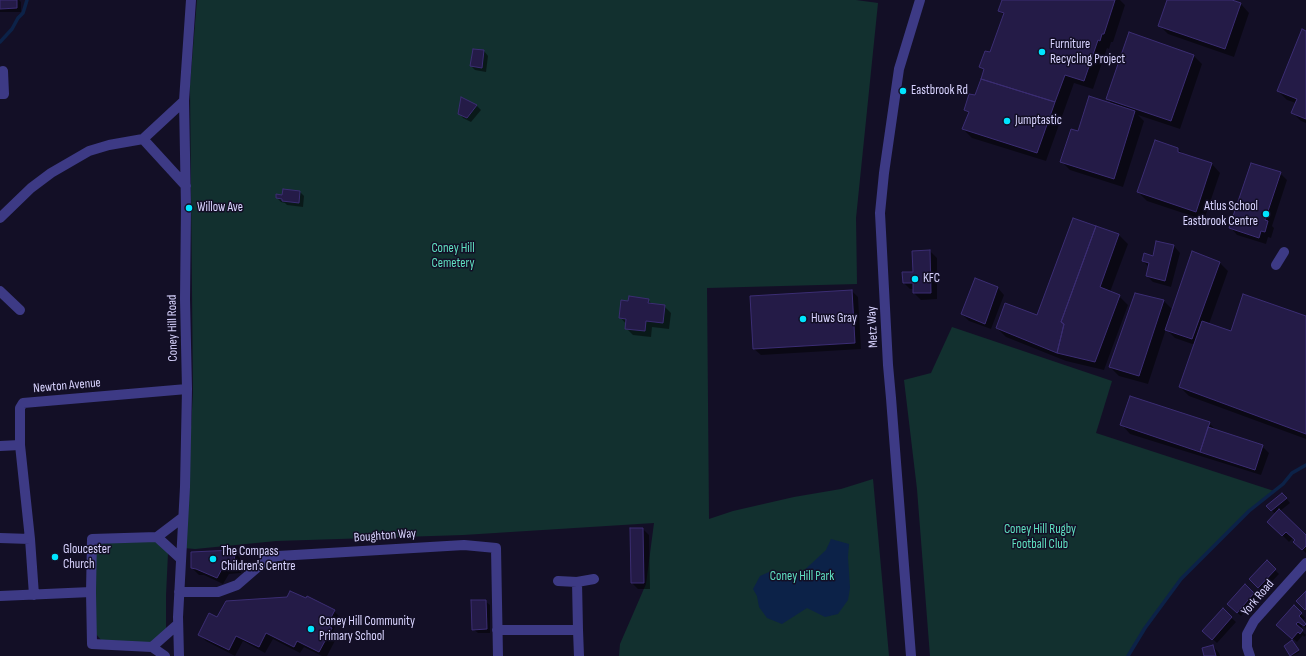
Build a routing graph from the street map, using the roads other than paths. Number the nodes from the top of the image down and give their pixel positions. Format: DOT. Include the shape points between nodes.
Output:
graph roads {
  1 [pos="191,0"];
  2 [pos="920,0"];
  3 [pos="0,72"];
  4 [pos="0,94"];
  5 [pos="184,101"];
  6 [pos="143,139"];
  7 [pos="186,186"];
  8 [pos="0,218"];
  9 [pos="1284,252"];
  10 [pos="1276,265"];
  11 [pos="0,291"];
  12 [pos="20,310"];
  13 [pos="186,389"];
  14 [pos="20,445"];
  15 [pos="0,446"];
  16 [pos="182,518"];
  17 [pos="157,537"];
  18 [pos="0,538"];
  19 [pos="30,539"];
  20 [pos="180,558"];
  21 [pos="1306,563"];
  22 [pos="594,579"];
  23 [pos="558,581"];
  24 [pos="577,582"];
  25 [pos="91,592"];
  26 [pos="179,592"];
  27 [pos="34,595"];
  28 [pos="0,596"];
  29 [pos="178,624"];
  30 [pos="497,630"];
  31 [pos="578,630"];
  32 [pos="152,646"];
  33 [pos="165,656"];
  34 [pos="179,656"];
  35 [pos="498,656"];
  36 [pos="579,656"];
  37 [pos="911,656"];
  38 [pos="1250,656"];
  1 -- 5 [label="street, Coney Hill Road"];
  2 -- 37 [label="street, Metz Way" via="899,69 880,213 888,365"];
  3 -- 4 [label="street" via="3,71 4,94"];
  5 -- 6 [label="street"];
  5 -- 7 [label="street, Coney Hill Road"];
  6 -- 7 [label="street"];
  6 -- 8 [label="street" via="89,151 51,172"];
  7 -- 13 [label="street, Coney Hill Road"];
  9 -- 10 [label="street"];
  11 -- 12 [label="street"];
  13 -- 14 [label="street, Newton Avenue" via="23,403 20,408"];
  13 -- 16 [label="street, Coney Hill Road" via="185,487"];
  14 -- 15 [label="street"];
  14 -- 19 [label="street, Newton Avenue"];
  16 -- 17 [label="street"];
  16 -- 20 [label="street, Coney Hill Road"];
  17 -- 20 [label="street"];
  17 -- 25 [label="street" via="92,539"];
  18 -- 19 [label="street"];
  19 -- 27 [label="street, Newton Avenue"];
  20 -- 26 [label="street, Coney Hill Road"];
  21 -- 38 [label="street, York Road" via="1254,621 1247,634"];
  22 -- 24 [label="street"];
  23 -- 24 [label="street"];
  24 -- 31 [label="street"];
  25 -- 27 [label="street"];
  25 -- 32 [label="street" via="92,644"];
  26 -- 29 [label="street, Coney Hill Road"];
  26 -- 30 [label="street, Boughton Way" via="218,592 237,585 267,559 278,556 464,544 496,548"];
  27 -- 28 [label="street"];
  29 -- 32 [label="street"];
  29 -- 34 [label="street, Coney Hill Road"];
  30 -- 31 [label="street"];
  30 -- 35 [label="street, Boughton Way"];
  31 -- 36 [label="street"];
  32 -- 33 [label="street"];
}
